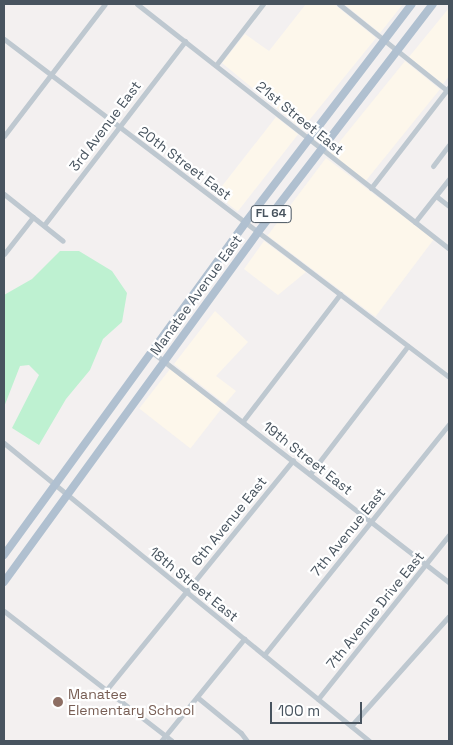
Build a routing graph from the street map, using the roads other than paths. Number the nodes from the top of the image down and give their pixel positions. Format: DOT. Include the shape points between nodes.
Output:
graph roads {
  1 [pos="105,4"];
  2 [pos="137,4"];
  3 [pos="263,4"];
  4 [pos="339,4"];
  5 [pos="412,4"];
  6 [pos="433,4"];
  7 [pos="4,39"];
  8 [pos="384,40"];
  9 [pos="185,41"];
  10 [pos="396,51"];
  11 [pos="216,65"];
  12 [pos="51,75"];
  13 [pos="448,90"];
  14 [pos="119,127"];
  15 [pos="4,136"];
  16 [pos="308,138"];
  17 [pos="449,145"];
  18 [pos="320,149"];
  19 [pos="433,166"];
  20 [pos="449,179"];
  21 [pos="371,188"];
  22 [pos="4,194"];
  23 [pos="436,196"];
  24 [pos="449,206"];
  25 [pos="33,217"];
  26 [pos="245,222"];
  27 [pos="415,222"];
  28 [pos="44,226"];
  29 [pos="258,232"];
  30 [pos="63,241"];
  31 [pos="449,249"];
  32 [pos="4,254"];
  33 [pos="340,294"];
  34 [pos="408,346"];
  35 [pos="152,352"];
  36 [pos="164,361"];
  37 [pos="449,378"];
  38 [pos="243,421"];
  39 [pos="449,424"];
  40 [pos="4,443"];
  41 [pos="293,460"];
  42 [pos="310,474"];
  43 [pos="55,484"];
  44 [pos="66,495"];
  45 [pos="371,522"];
  46 [pos="449,536"];
  47 [pos="4,555"];
  48 [pos="426,564"];
  49 [pos="4,582"];
  50 [pos="449,582"];
  51 [pos="186,592"];
  52 [pos="4,611"];
  53 [pos="449,616"];
  54 [pos="244,639"];
  55 [pos="264,655"];
  56 [pos="108,689"];
  57 [pos="197,697"];
  58 [pos="318,699"];
  59 [pos="351,726"];
  60 [pos="166,736"];
  61 [pos="162,741"];
  62 [pos="172,741"];
  63 [pos="247,741"];
  64 [pos="370,741"];
  1 -- 12 [label="street"];
  2 -- 9 [label="street, 21st Street East"];
  3 -- 11 [label="street"];
  4 -- 8 [label="street"];
  5 -- 8 [label="main road, Manatee Avenue East / FL 64"];
  6 -- 10 [label="main road, Manatee Avenue East / FL 64"];
  7 -- 12 [label="street, 20th Street East"];
  8 -- 10 [label="street"];
  8 -- 16 [label="main road, Manatee Avenue East / FL 64"];
  9 -- 11 [label="street, 21st Street East"];
  9 -- 14 [label="street, 3rd Avenue East"];
  10 -- 13 [label="street"];
  10 -- 18 [label="main road, Manatee Avenue East / FL 64"];
  11 -- 16 [label="street, 21st Street East"];
  12 -- 14 [label="street, 20th Street East"];
  12 -- 15 [label="street"];
  13 -- 21 [label="street"];
  14 -- 26 [label="street, 20th Street East"];
  14 -- 28 [label="street, 3rd Avenue East"];
  16 -- 18 [label="street, 21st Street East"];
  16 -- 26 [label="main road, Manatee Avenue East / FL 64"];
  17 -- 19 [label="street"];
  18 -- 21 [label="street, 21st Street East"];
  18 -- 29 [label="main road, Manatee Avenue East / FL 64"];
  20 -- 23 [label="street"];
  21 -- 27 [label="street, 21st Street East"];
  22 -- 25 [label="street"];
  23 -- 24 [label="street"];
  23 -- 27 [label="street"];
  25 -- 28 [label="street"];
  25 -- 32 [label="street"];
  26 -- 29 [label="street, 20th Street East"];
  26 -- 35 [label="main road, Manatee Avenue East / FL 64"];
  27 -- 31 [label="street, 21st Street East"];
  28 -- 30 [label="street"];
  29 -- 33 [label="street, 20th Street East"];
  29 -- 36 [label="main road, Manatee Avenue East / FL 64"];
  33 -- 34 [label="street, 20th Street East"];
  33 -- 38 [label="street"];
  34 -- 37 [label="street, 20th Street East"];
  34 -- 42 [label="street"];
  35 -- 36 [label="street, 19th Street East"];
  35 -- 43 [label="main road, Manatee Avenue East / FL 64"];
  36 -- 38 [label="street, 19th Street East"];
  36 -- 44 [label="main road, Manatee Avenue East / FL 64"];
  38 -- 41 [label="street, 19th Street East"];
  39 -- 45 [label="street, 7th Avenue East"];
  40 -- 43 [label="street, 18th Street East"];
  41 -- 42 [label="street, 19th Street East"];
  41 -- 51 [label="street, 6th Avenue East"];
  42 -- 45 [label="street, 19th Street East"];
  43 -- 44 [label="street, 18th Street East"];
  43 -- 47 [label="main road, Manatee Avenue East / FL 64"];
  44 -- 49 [label="main road, Manatee Avenue East / FL 64"];
  44 -- 51 [label="street, 18th Street East"];
  45 -- 48 [label="street, 19th Street East"];
  45 -- 55 [label="street, 7th Avenue East"];
  46 -- 48 [label="street, 7th Avenue Drive East"];
  48 -- 50 [label="street, 19th Street East"];
  48 -- 58 [label="street, 7th Avenue Drive East"];
  51 -- 54 [label="street, 18th Street East"];
  51 -- 56 [label="street, 6th Avenue East"];
  52 -- 56 [label="street"];
  53 -- 59 [label="street"];
  54 -- 55 [label="street, 18th Street East"];
  54 -- 57 [label="street"];
  55 -- 58 [label="street, 18th Street East"];
  56 -- 60 [label="street"];
  57 -- 60 [label="street"];
  57 -- 63 [label="street"];
  58 -- 59 [label="street, 18th Street East"];
  59 -- 64 [label="street, 18th Street East"];
  60 -- 61 [label="street"];
  60 -- 62 [label="street"];
}
